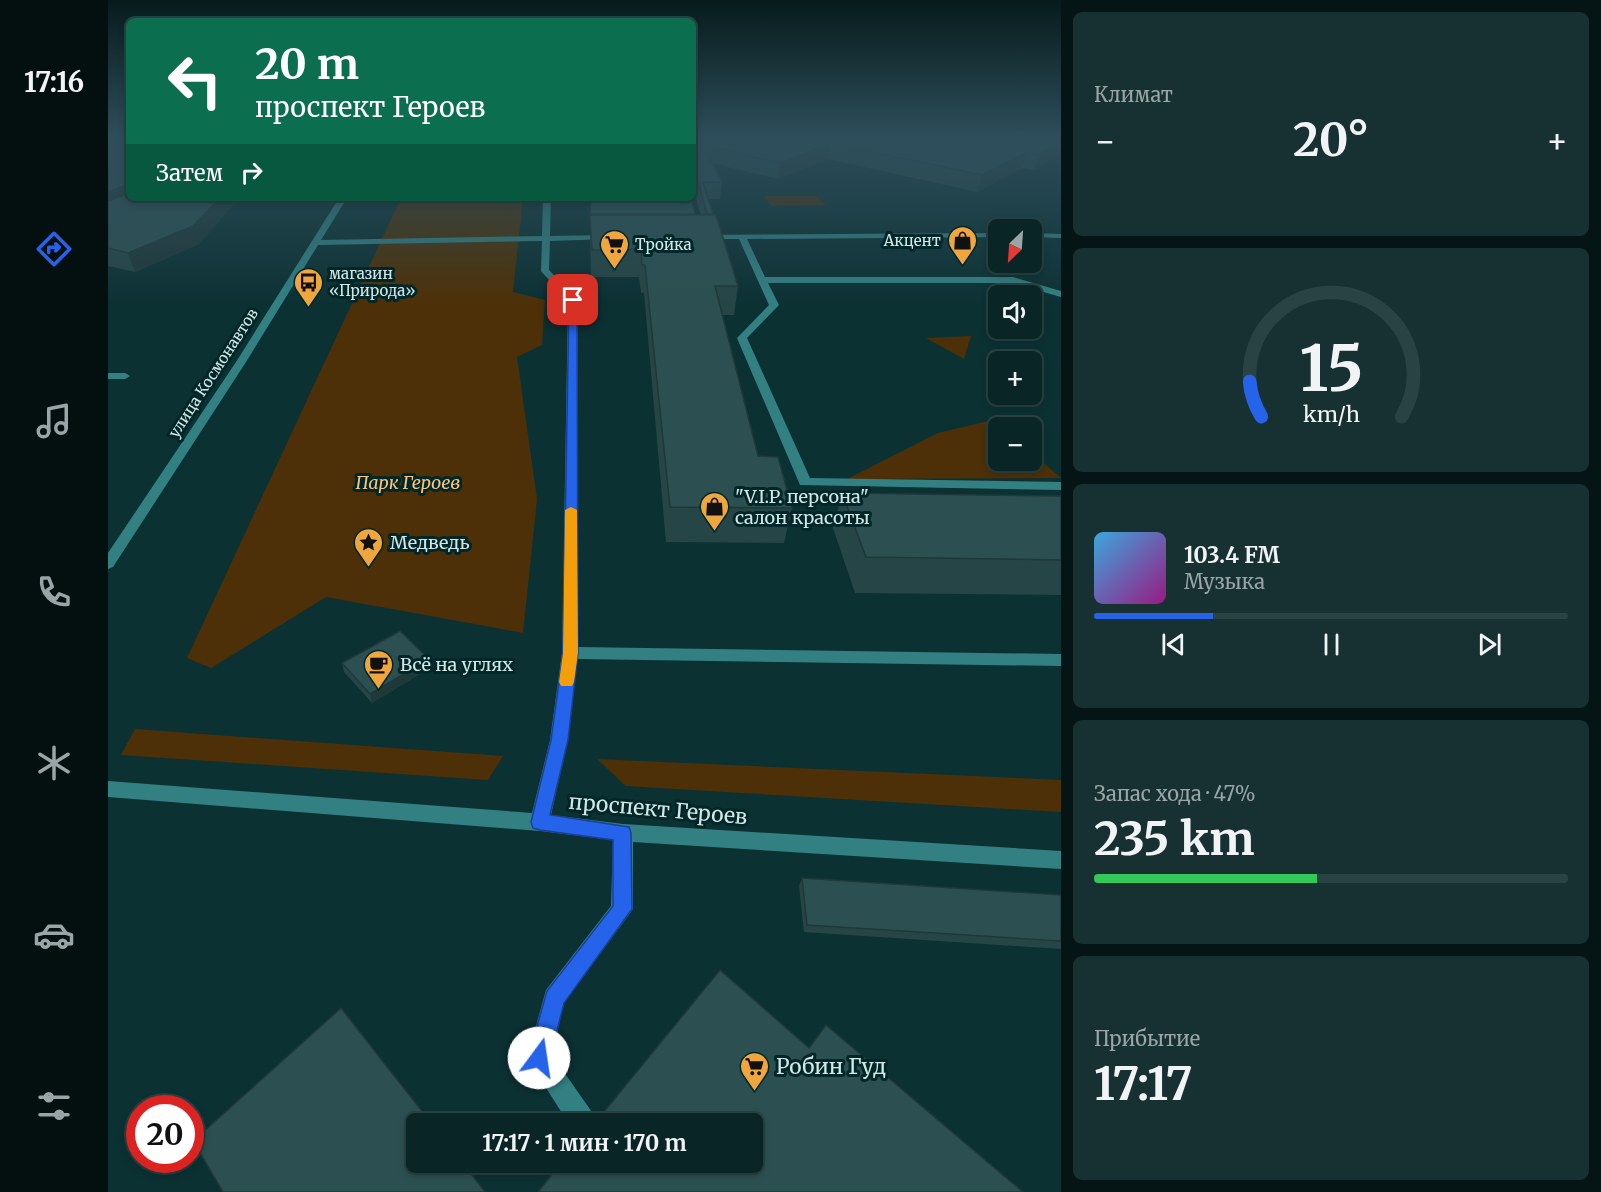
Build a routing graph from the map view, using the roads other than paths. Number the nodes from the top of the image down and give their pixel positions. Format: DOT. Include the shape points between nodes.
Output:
graph roads {
  1 [pos="341,201"];
  2 [pos="547,201"];
  3 [pos="698,227"];
  4 [pos="988,235"];
  5 [pos="1042,235"];
  6 [pos="1061,236"];
  7 [pos="546,237"];
  8 [pos="614,237"];
  9 [pos="690,237"];
  10 [pos="701,237"];
  11 [pos="742,237"];
  12 [pos="315,243"];
  13 [pos="763,280"];
  14 [pos="1061,294"];
  15 [pos="108,376"];
  16 [pos="125,376"];
  17 [pos="1061,486"];
  18 [pos="108,564"];
  19 [pos="570,653"];
  20 [pos="1061,660"];
  21 [pos="108,789"];
  22 [pos="540,822"];
  23 [pos="622,833"];
  24 [pos="1061,860"];
  25 [pos="577,1113"];
  1 -- 12 [label="street, улица Космонавтов"];
  2 -- 7 [label="street"];
  3 -- 10 [label="street"];
  4 -- 11 [label="street"];
  5 -- 6 [label="street"];
  7 -- 8 [label="street"];
  7 -- 12 [label="street"];
  7 -- 19 [label="street" via="545,272 573,300"];
  9 -- 10 [label="street"];
  10 -- 11 [label="street"];
  11 -- 13 [label="street"];
  12 -- 18 [label="street, улица Космонавтов"];
  13 -- 14 [label="street" via="1013,280"];
  13 -- 17 [label="street" via="774,305 742,338 806,482"];
  15 -- 16 [label="street"];
  19 -- 20 [label="street"];
  19 -- 22 [label="street" via="560,740"];
  21 -- 22 [label="street, проспект Героев"];
  22 -- 23 [label="street, проспект Героев"];
  23 -- 24 [label="street, проспект Героев"];
  23 -- 25 [label="street" via="622,909 554,998 539,1058"];
}
